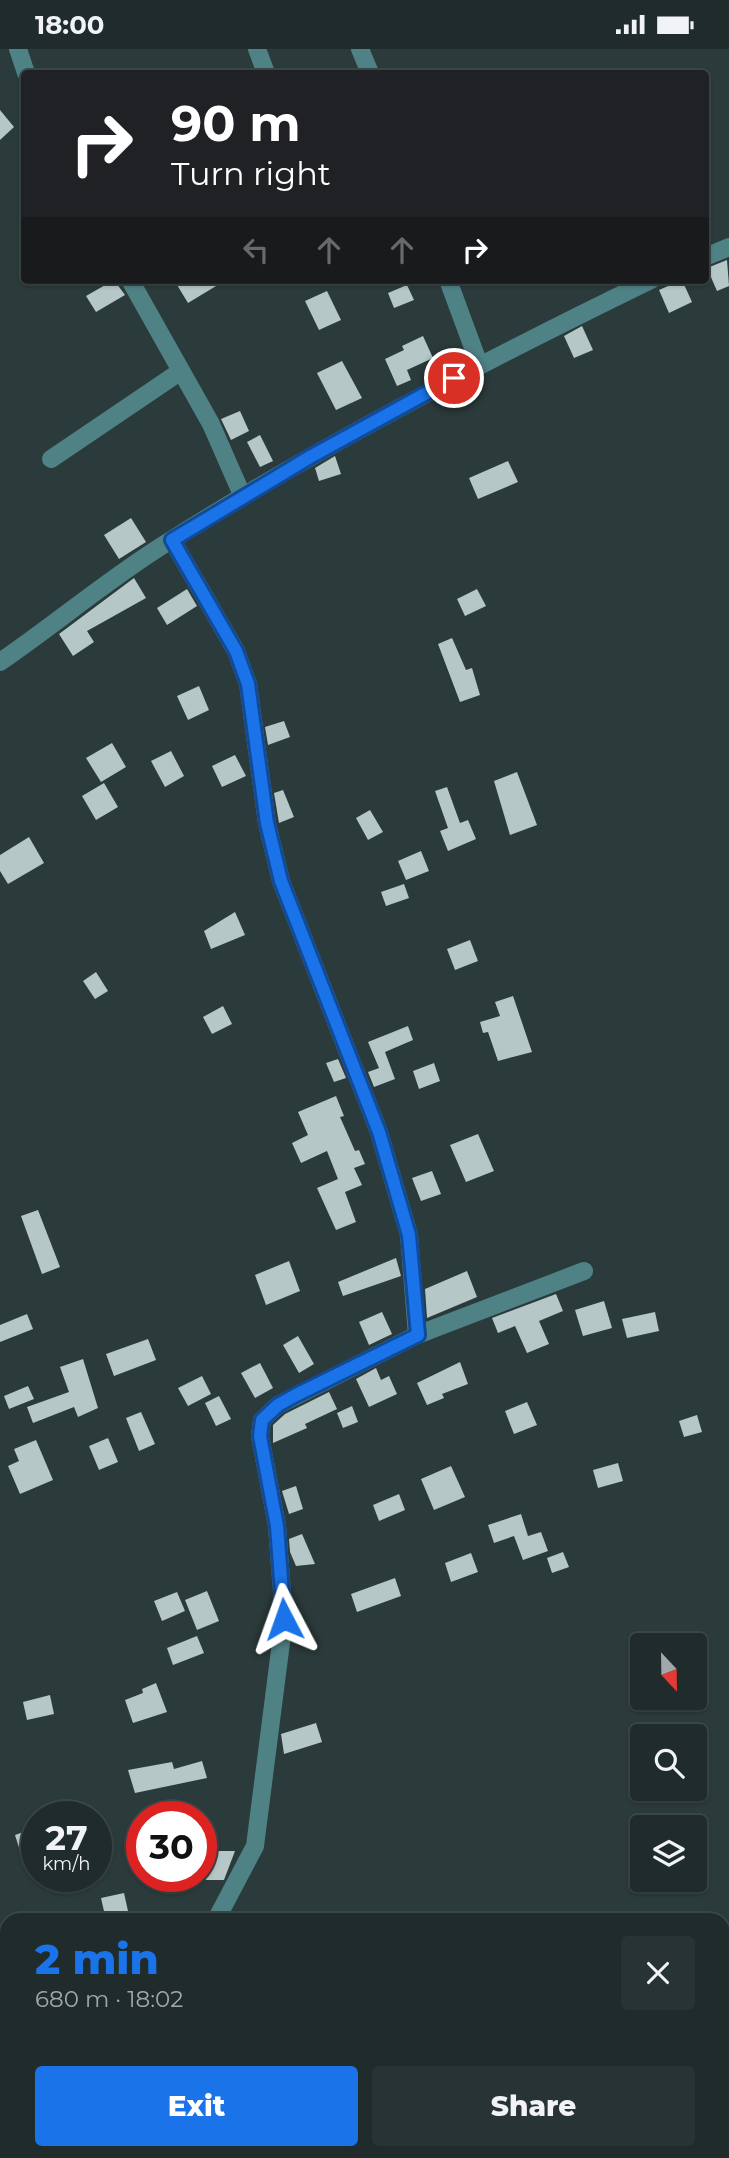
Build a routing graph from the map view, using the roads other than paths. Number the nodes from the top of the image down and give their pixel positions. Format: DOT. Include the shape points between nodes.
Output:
graph roads {
  1 [pos="18,49"];
  2 [pos="257,49"];
  3 [pos="360,49"];
  4 [pos="25,70"];
  5 [pos="265,70"];
  6 [pos="369,70"];
  7 [pos="729,247"];
  8 [pos="709,255"];
  9 [pos="132,284"];
  10 [pos="449,284"];
  11 [pos="643,284"];
  12 [pos="479,365"];
  13 [pos="181,371"];
  14 [pos="51,459"];
  15 [pos="243,497"];
  16 [pos="172,540"];
  17 [pos="0,662"];
  18 [pos="584,1271"];
  19 [pos="418,1335"];
  20 [pos="220,1913"];
  1 -- 4 [label="street"];
  2 -- 5 [label="street"];
  3 -- 6 [label="street"];
  7 -- 8 [label="street"];
  9 -- 13 [label="street"];
  10 -- 12 [label="street"];
  11 -- 12 [label="street"];
  12 -- 15 [label="street"];
  13 -- 14 [label="street"];
  13 -- 15 [label="street" via="211,424"];
  15 -- 16 [label="street"];
  16 -- 17 [label="street"];
  16 -- 19 [label="street" via="236,651 248,684 267,823 281,881 382,1145 409,1235"];
  18 -- 19 [label="street"];
  19 -- 20 [label="street" via="300,1393 262,1420 260,1436 277,1526 284,1619 255,1846"];
}
